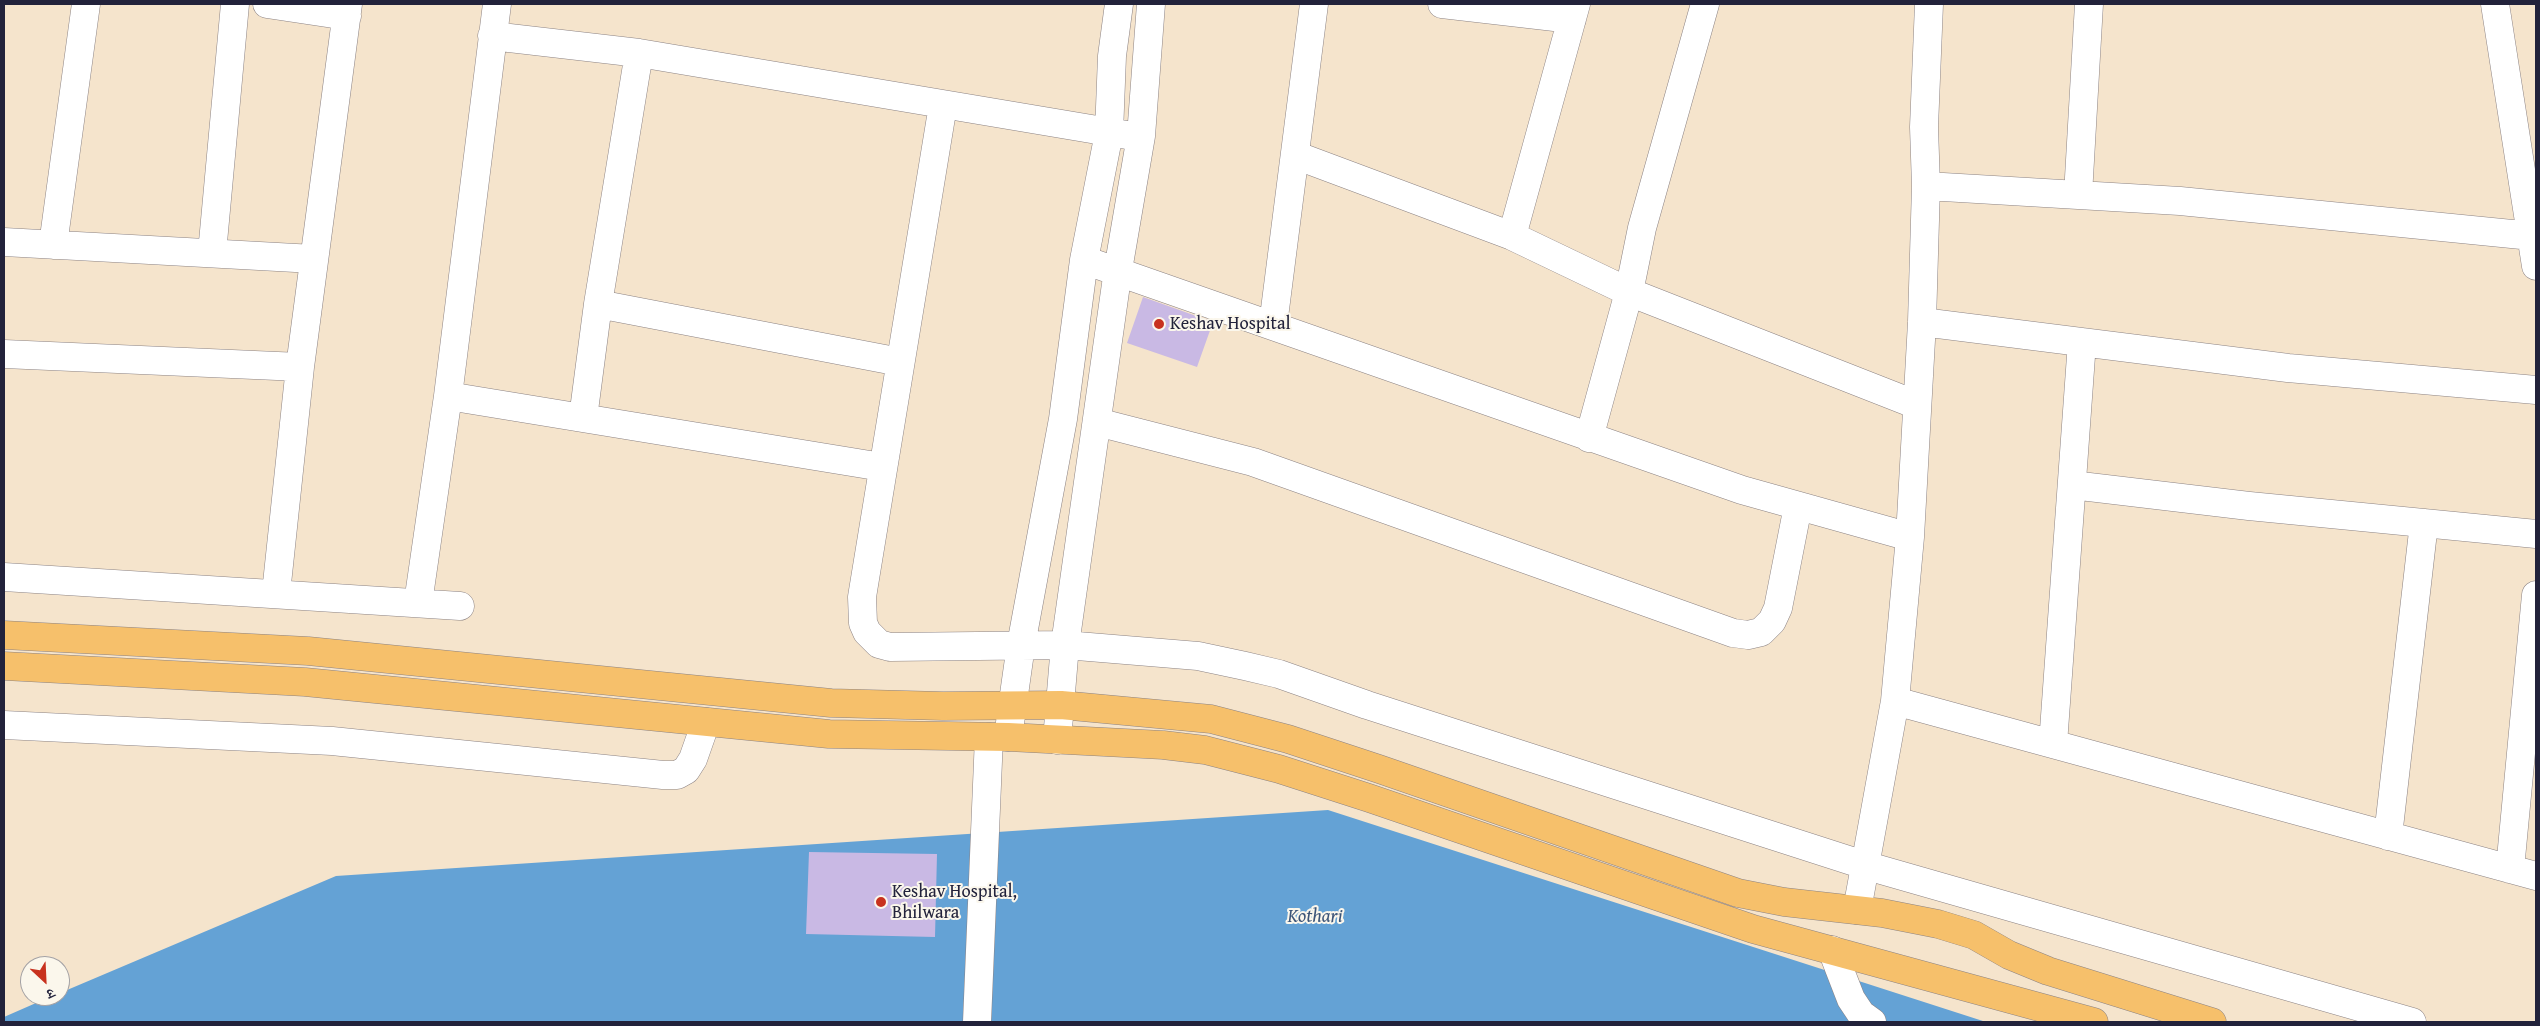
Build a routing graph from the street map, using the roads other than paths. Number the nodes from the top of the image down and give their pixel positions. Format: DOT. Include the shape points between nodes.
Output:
graph roads {
  1 [pos="86,4"];
  2 [pos="235,4"];
  3 [pos="267,4"];
  4 [pos="497,4"];
  5 [pos="1118,4"];
  6 [pos="1151,4"];
  7 [pos="1314,4"];
  8 [pos="1442,4"];
  9 [pos="1705,4"];
  10 [pos="1929,4"];
  11 [pos="2090,4"];
  12 [pos="2495,4"];
  13 [pos="348,10"];
  14 [pos="1574,12"];
  15 [pos="492,36"];
  16 [pos="639,53"];
  17 [pos="942,105"];
  18 [pos="1109,133"];
  19 [pos="1141,136"];
  20 [pos="1295,155"];
  21 [pos="1926,186"];
  22 [pos="2078,195"];
  23 [pos="1512,236"];
  24 [pos="2532,236"];
  25 [pos="4,242"];
  26 [pos="53,245"];
  27 [pos="212,254"];
  28 [pos="314,259"];
  29 [pos="1084,260"];
  30 [pos="2536,266"];
  31 [pos="1118,270"];
  32 [pos="1629,292"];
  33 [pos="598,304"];
  34 [pos="1922,322"];
  35 [pos="1273,325"];
  36 [pos="2082,342"];
  37 [pos="4,354"];
  38 [pos="900,362"];
  39 [pos="300,367"];
  40 [pos="2536,390"];
  41 [pos="448,396"];
  42 [pos="1917,405"];
  43 [pos="583,418"];
  44 [pos="1097,422"];
  45 [pos="1589,438"];
  46 [pos="882,467"];
  47 [pos="2072,485"];
  48 [pos="1798,506"];
  49 [pos="2424,523"];
  50 [pos="2536,534"];
  51 [pos="1910,537"];
  52 [pos="4,577"];
  53 [pos="276,593"];
  54 [pos="2536,595"];
  55 [pos="418,603"];
  56 [pos="460,606"];
  57 [pos="4,634"];
  58 [pos="1020,645"];
  59 [pos="1065,645"];
  60 [pos="4,666"];
  61 [pos="1895,701"];
  62 [pos="1011,704"];
  63 [pos="1061,705"];
  64 [pos="706,722"];
  65 [pos="4,725"];
  66 [pos="998,737"];
  67 [pos="1057,740"];
  68 [pos="2053,744"];
  69 [pos="2388,836"];
  70 [pos="1864,865"];
  71 [pos="2510,869"];
  72 [pos="2536,876"];
  73 [pos="1857,910"];
  74 [pos="1832,950"];
  75 [pos="977,1022"];
  76 [pos="1872,1022"];
  77 [pos="2094,1022"];
  78 [pos="2212,1022"];
  79 [pos="2412,1022"];
  1 -- 26 [label="street"];
  2 -- 27 [label="street"];
  3 -- 13 [label="street"];
  4 -- 15 [label="street"];
  5 -- 18 [label="street"];
  6 -- 19 [label="street"];
  7 -- 20 [label="street"];
  8 -- 14 [label="street"];
  9 -- 32 [label="street" via="1642,228"];
  10 -- 21 [label="street" via="1924,127"];
  11 -- 22 [label="street"];
  12 -- 24 [label="street"];
  13 -- 28 [label="street"];
  14 -- 23 [label="street"];
  15 -- 16 [label="street"];
  15 -- 41 [label="street"];
  16 -- 17 [label="street"];
  16 -- 33 [label="street"];
  17 -- 18 [label="street"];
  17 -- 38 [label="street"];
  18 -- 19 [label="street"];
  18 -- 29 [label="street"];
  19 -- 31 [label="street"];
  20 -- 23 [label="street"];
  20 -- 35 [label="street"];
  21 -- 22 [label="street"];
  21 -- 34 [label="street"];
  22 -- 24 [label="street" via="2190,202"];
  23 -- 32 [label="street"];
  24 -- 30 [label="street"];
  25 -- 26 [label="street"];
  26 -- 27 [label="street"];
  27 -- 28 [label="street"];
  28 -- 39 [label="street"];
  29 -- 31 [label="street"];
  29 -- 58 [label="street" via="1063,419"];
  31 -- 35 [label="street"];
  31 -- 44 [label="street"];
  32 -- 42 [label="street"];
  32 -- 45 [label="street"];
  33 -- 38 [label="street"];
  33 -- 43 [label="street"];
  34 -- 36 [label="street"];
  34 -- 42 [label="street"];
  35 -- 45 [label="street"];
  36 -- 40 [label="street" via="2288,368"];
  36 -- 47 [label="street"];
  37 -- 39 [label="street"];
  38 -- 46 [label="street"];
  39 -- 53 [label="street"];
  41 -- 43 [label="street"];
  41 -- 55 [label="street"];
  42 -- 51 [label="street"];
  43 -- 46 [label="street"];
  44 -- 48 [label="street" via="1253,462 1734,633 1748,635 1760,632 1772,621 1778,608"];
  44 -- 59 [label="street"];
  45 -- 48 [label="street"];
  46 -- 58 [label="street" via="862,597 863,623 872,639 890,647"];
  47 -- 49 [label="street"];
  47 -- 68 [label="street"];
  48 -- 51 [label="street"];
  49 -- 50 [label="street"];
  49 -- 69 [label="street"];
  51 -- 61 [label="street"];
  52 -- 53 [label="street"];
  53 -- 55 [label="street"];
  54 -- 71 [label="street"];
  55 -- 56 [label="street"];
  57 -- 62 [label="main road" via="308,651 831,703"];
  58 -- 59 [label="street"];
  58 -- 62 [label="street"];
  59 -- 63 [label="street"];
  59 -- 70 [label="street" via="1198,656 1279,674"];
  60 -- 64 [label="main road" via="305,682"];
  61 -- 68 [label="street"];
  61 -- 70 [label="street"];
  62 -- 63 [label="main road"];
  62 -- 66 [label="street"];
  63 -- 67 [label="street"];
  63 -- 73 [label="main road" via="1210,719 1230,724 1370,766 1738,893"];
  64 -- 65 [label="street" via="693,760 686,770 676,775 332,741"];
  64 -- 66 [label="main road" via="829,734"];
  66 -- 67 [label="main road"];
  66 -- 75 [label="street"];
  67 -- 74 [label="main road" via="1205,750 1279,769 1745,926"];
  68 -- 69 [label="street"];
  69 -- 71 [label="street"];
  70 -- 73 [label="street"];
  70 -- 79 [label="street"];
  71 -- 72 [label="street"];
  73 -- 78 [label="main road" via="1938,924 1974,936 2048,971"];
  74 -- 76 [label="street" via="1851,999 1860,1014"];
  74 -- 77 [label="main road"];
}
